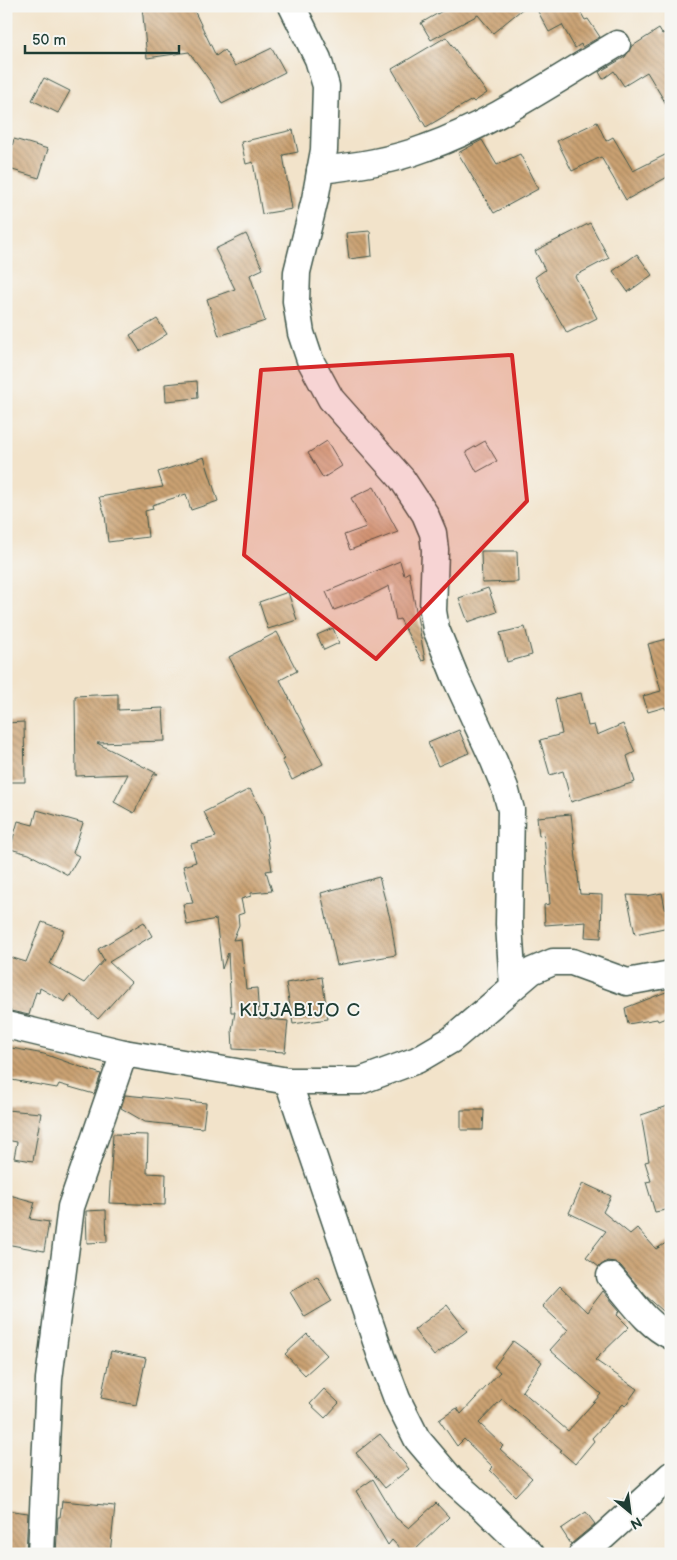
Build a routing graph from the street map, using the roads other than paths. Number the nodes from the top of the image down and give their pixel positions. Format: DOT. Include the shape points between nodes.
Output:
graph roads {
  1 [pos="292,6"];
  2 [pos="617,44"];
  3 [pos="320,170"];
  4 [pos="671,974"];
  5 [pos="513,987"];
  6 [pos="6,1025"];
  7 [pos="124,1053"];
  8 [pos="288,1081"];
  9 [pos="610,1276"];
  10 [pos="671,1336"];
  11 [pos="671,1475"];
  12 [pos="41,1554"];
  13 [pos="531,1554"];
  14 [pos="582,1554"];
  1 -- 3 [label="street" via="318,59 326,86 324,150"];
  2 -- 3 [label="street" via="455,136 401,156 359,166"];
  3 -- 5 [label="street" via="297,272 296,301 301,333 310,360 331,399 402,479 425,514 433,533 436,629 494,761 510,810 508,924"];
  4 -- 5 [label="street" via="627,982 572,962 553,962 532,971"];
  5 -- 8 [label="street" via="451,1040 398,1069 360,1081"];
  6 -- 7 [label="street"];
  7 -- 8 [label="street"];
  7 -- 12 [label="street" via="71,1207 49,1379"];
  8 -- 13 [label="street" via="381,1356 417,1439 451,1479"];
  9 -- 10 [label="street" via="636,1307 663,1333"];
  11 -- 14 [label="street"];
}
